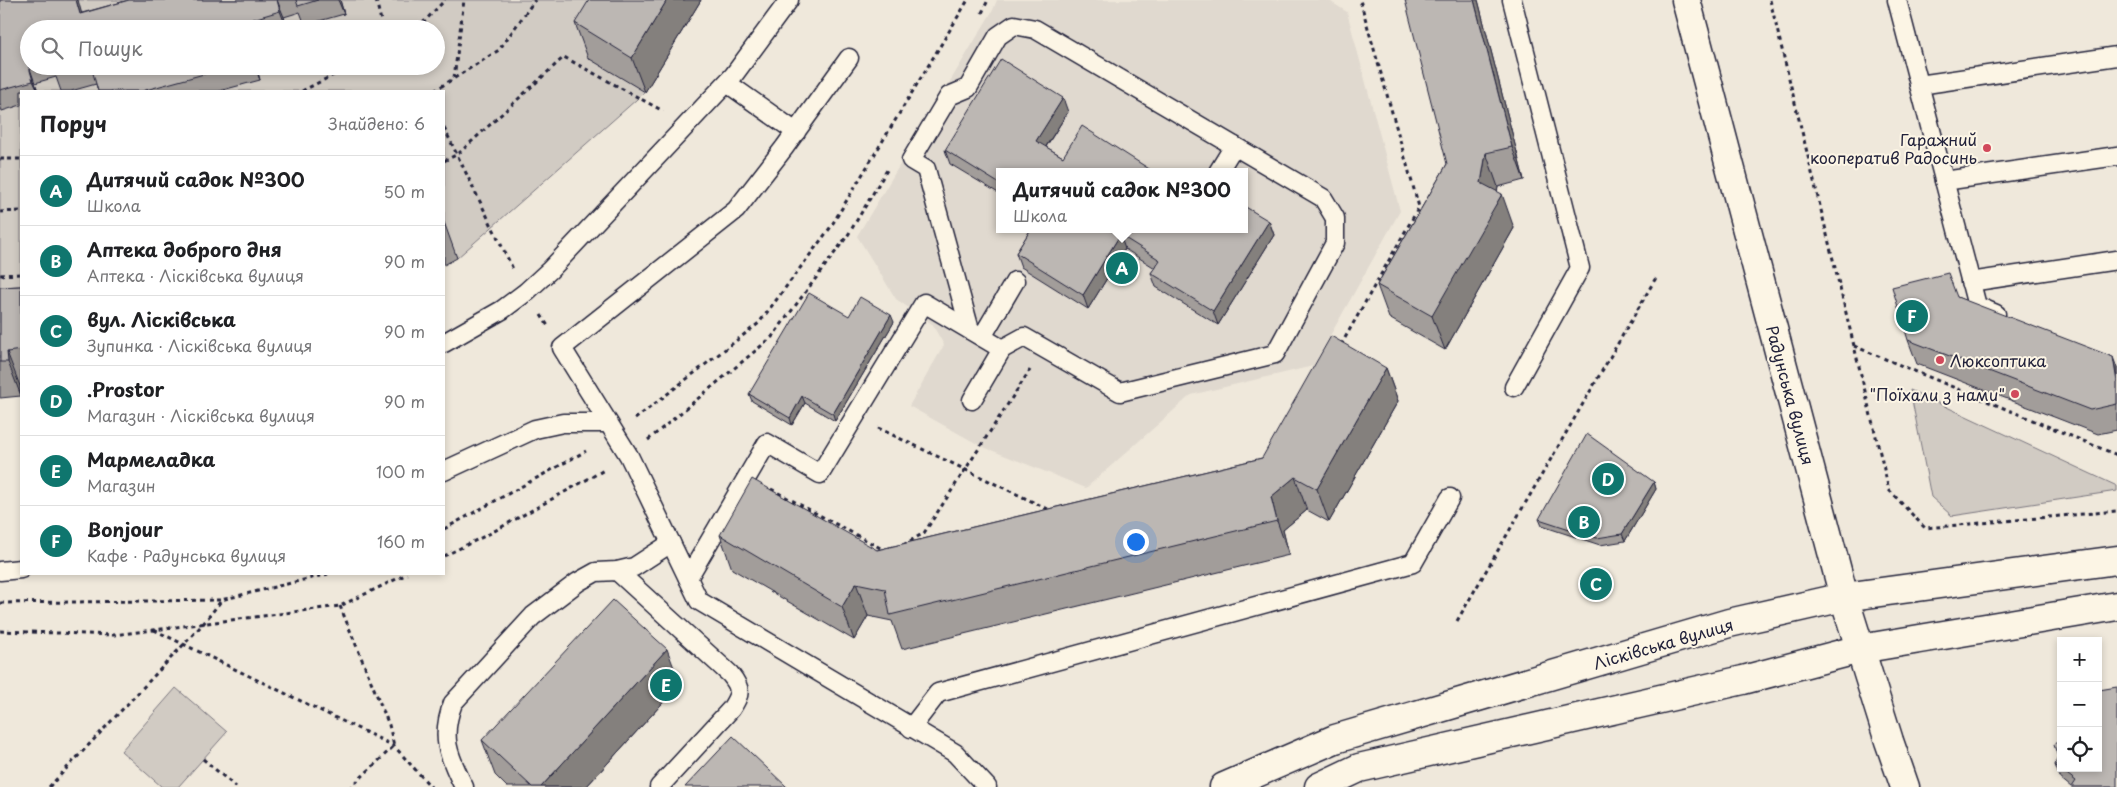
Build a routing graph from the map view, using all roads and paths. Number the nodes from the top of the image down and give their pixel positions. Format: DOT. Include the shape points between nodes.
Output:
graph roads {
  1 [pos="376,0"];
  2 [pos="445,0"];
  3 [pos="464,0"];
  4 [pos="535,0"];
  5 [pos="789,0"];
  6 [pos="968,0"];
  7 [pos="988,0"];
  8 [pos="1512,0"];
  9 [pos="1686,0"];
  10 [pos="1770,0"];
  11 [pos="1897,0"];
  12 [pos="986,6"];
  13 [pos="382,20"];
  14 [pos="426,20"];
  15 [pos="2117,56"];
  16 [pos="848,58"];
  17 [pos="333,75"];
  18 [pos="454,79"];
  19 [pos="727,83"];
  20 [pos="1919,85"];
  21 [pos="304,90"];
  22 [pos="436,90"];
  23 [pos="688,126"];
  24 [pos="445,130"];
  25 [pos="796,132"];
  26 [pos="1234,146"];
  27 [pos="458,154"];
  28 [pos="2117,156"];
  29 [pos="0,159"];
  30 [pos="20,160"];
  31 [pos="445,160"];
  32 [pos="1220,168"];
  33 [pos="1944,181"];
  34 [pos="20,211"];
  35 [pos="0,212"];
  36 [pos="848,235"];
  37 [pos="2117,260"];
  38 [pos="20,274"];
  39 [pos="0,275"];
  40 [pos="1657,276"];
  41 [pos="1015,281"];
  42 [pos="1970,282"];
  43 [pos="526,292"];
  44 [pos="2012,320"];
  45 [pos="976,334"];
  46 [pos="445,342"];
  47 [pos="1854,346"];
  48 [pos="562,348"];
  49 [pos="1044,348"];
  50 [pos="1002,349"];
  51 [pos="1514,387"];
  52 [pos="972,400"];
  53 [pos="855,417"];
  54 [pos="611,429"];
  55 [pos="2117,455"];
  56 [pos="629,456"];
  57 [pos="965,470"];
  58 [pos="445,472"];
  59 [pos="1450,498"];
  60 [pos="1052,511"];
  61 [pos="2117,511"];
  62 [pos="445,528"];
  63 [pos="671,543"];
  64 [pos="898,548"];
  65 [pos="445,556"];
  66 [pos="2117,560"];
  67 [pos="20,569"];
  68 [pos="0,571"];
  69 [pos="617,571"];
  70 [pos="324,575"];
  71 [pos="405,575"];
  72 [pos="688,578"];
  73 [pos="1844,597"];
  74 [pos="221,600"];
  75 [pos="0,603"];
  76 [pos="340,606"];
  77 [pos="2117,606"];
  78 [pos="1457,621"];
  79 [pos="203,624"];
  80 [pos="154,630"];
  81 [pos="0,631"];
  82 [pos="182,644"];
  83 [pos="1860,649"];
  84 [pos="912,728"];
  85 [pos="394,746"];
  86 [pos="203,759"];
  87 [pos="49,787"];
  88 [pos="236,787"];
  89 [pos="351,787"];
  90 [pos="431,787"];
  91 [pos="464,787"];
  92 [pos="659,787"];
  93 [pos="987,787"];
  94 [pos="1224,787"];
  95 [pos="1319,787"];
  96 [pos="1905,787"];
  1 -- 13 [label="path"];
  2 -- 14 [label="path"];
  3 -- 18 [label="path"];
  4 -- 18 [label="path" via="499,50"];
  5 -- 19 [label="lane"];
  6 -- 54 [label="path" via="830,228 759,323"];
  7 -- 12 [label="path"];
  8 -- 51 [label="lane" via="1580,268"];
  9 -- 73 [label="street, Радунська вулиця"];
  10 -- 47 [label="path"];
  11 -- 20 [label="lane"];
  15 -- 20 [label="lane"];
  16 -- 25 [label="lane"];
  17 -- 21 [label="path"];
  18 -- 22 [label="path"];
  19 -- 23 [label="lane"];
  19 -- 25 [label="lane"];
  20 -- 33 [label="lane"];
  23 -- 27 [label="path" via="564,57"];
  23 -- 43 [label="lane"];
  24 -- 27 [label="path"];
  25 -- 48 [label="lane" via="736,210"];
  26 -- 32 [label="lane"];
  26 -- 45 [label="lane" via="1035,28 1014,25 1008,28 998,36 968,88 949,96 911,160 926,169"];
  26 -- 49 [label="lane" via="1323,198 1335,218 1335,244 1275,354 1120,392"];
  27 -- 31 [label="path"];
  27 -- 43 [label="path"];
  28 -- 33 [label="lane"];
  29 -- 30 [label="path"];
  33 -- 42 [label="lane"];
  34 -- 35 [label="path"];
  36 -- 56 [label="path" via="772,337"];
  37 -- 42 [label="lane"];
  38 -- 39 [label="path"];
  40 -- 78 [label="path"];
  41 -- 45 [label="lane"];
  42 -- 44 [label="lane" via="1976,306"];
  43 -- 46 [label="lane" via="502,310"];
  43 -- 48 [label="path"];
  45 -- 50 [label="lane"];
  45 -- 53 [label="lane" via="924,302"];
  47 -- 55 [label="path"];
  47 -- 61 [label="path" via="1889,490 1924,528"];
  48 -- 54 [label="lane"];
  49 -- 50 [label="lane" via="1024,337"];
  49 -- 57 [label="path"];
  50 -- 52 [label="lane"];
  53 -- 57 [label="path"];
  53 -- 72 [label="lane" via="820,474 767,443"];
  54 -- 56 [label="lane"];
  54 -- 58 [label="lane" via="563,423 534,430"];
  54 -- 62 [label="path"];
  56 -- 63 [label="lane"];
  56 -- 65 [label="path"];
  57 -- 60 [label="path"];
  57 -- 64 [label="path" via="924,533"];
  59 -- 84 [label="lane" via="1413,563 938,693"];
  63 -- 69 [label="lane" via="634,568"];
  63 -- 72 [label="lane"];
  66 -- 73 [label="street, Лісківська вулиця"];
  67 -- 68 [label="lane"];
  69 -- 91 [label="lane" via="596,572 533,616 453,703 445,734 454,768"];
  69 -- 92 [label="lane" via="730,674 739,690 740,696 731,709"];
  70 -- 74 [label="path"];
  71 -- 76 [label="path"];
  72 -- 84 [label="lane" via="699,601"];
  73 -- 83 [label="street, Радунська вулиця"];
  73 -- 94 [label="street, Лісківська вулиця" via="1729,624 1335,739"];
  74 -- 75 [label="path"];
  74 -- 79 [label="path"];
  76 -- 79 [label="path"];
  76 -- 85 [label="path" via="389,725"];
  77 -- 83 [label="street"];
  79 -- 80 [label="path"];
  79 -- 82 [label="path"];
  80 -- 81 [label="path" via="114,635"];
  80 -- 82 [label="path"];
  82 -- 85 [label="path"];
  82 -- 87 [label="path"];
  83 -- 95 [label="street" via="1743,680 1359,768"];
  83 -- 96 [label="street, Радунська вулиця"];
  84 -- 93 [label="lane" via="955,753"];
  85 -- 89 [label="path"];
  85 -- 90 [label="path"];
  86 -- 88 [label="path"];
}
